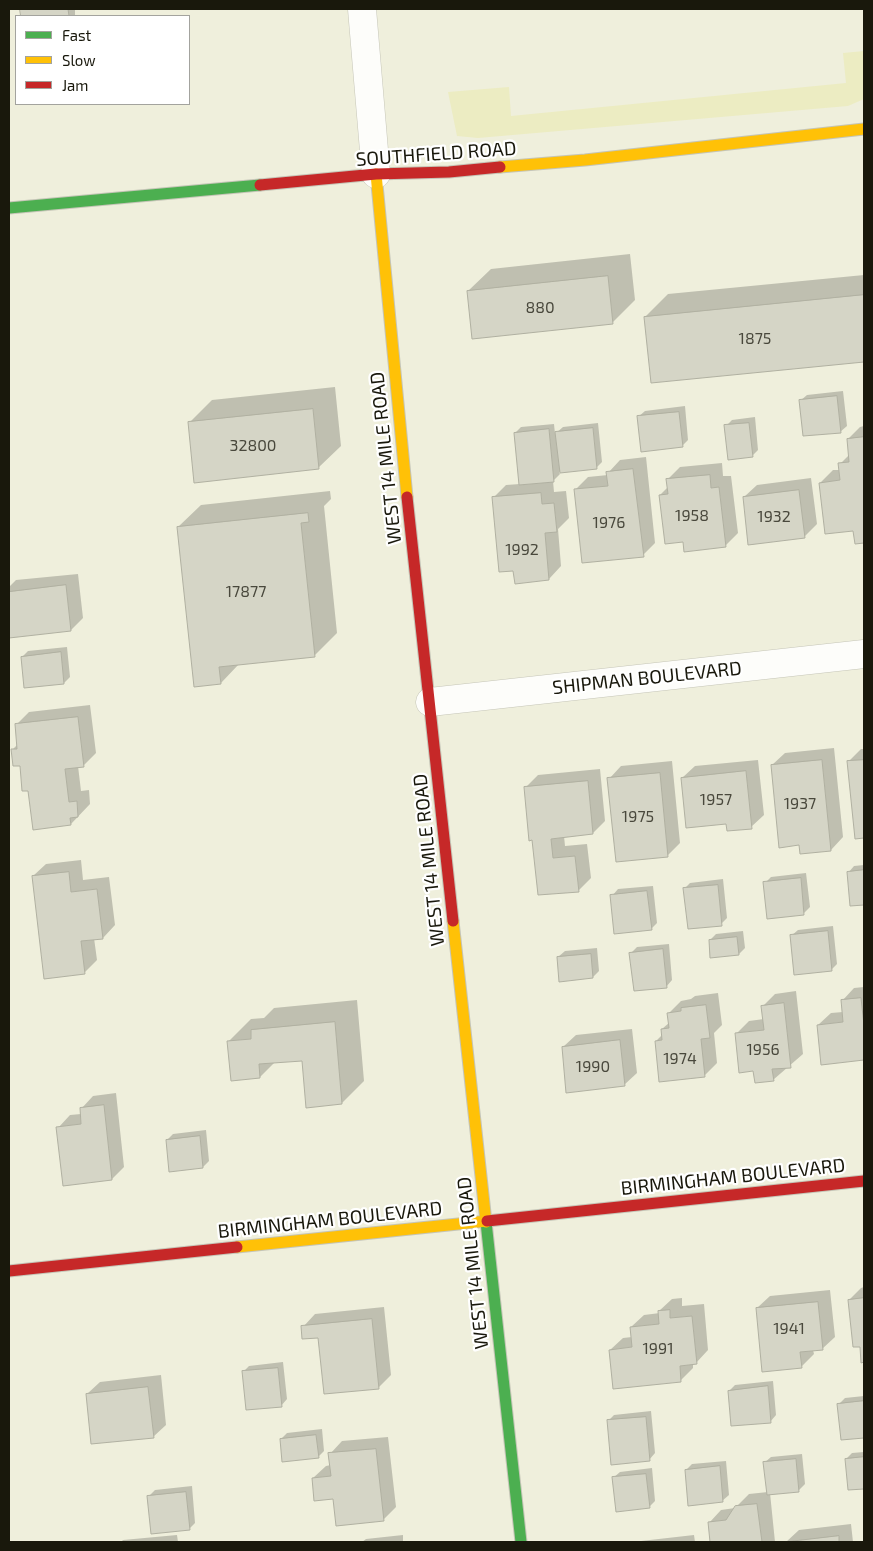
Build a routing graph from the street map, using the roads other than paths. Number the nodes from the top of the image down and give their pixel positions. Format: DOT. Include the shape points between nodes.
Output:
graph roads {
  1 [pos="362,9"];
  2 [pos="864,129"];
  3 [pos="376,174"];
  4 [pos="9,208"];
  5 [pos="864,654"];
  6 [pos="430,702"];
  7 [pos="864,1181"];
  8 [pos="487,1221"];
  9 [pos="9,1270"];
  10 [pos="521,1542"];
  1 -- 3 [label="street"];
  2 -- 3 [label="main road, SOUTHFIELD ROAD" via="585,160 450,172"];
  3 -- 4 [label="main road, SOUTHFIELD ROAD"];
  3 -- 6 [label="main road, WEST 14 MILE ROAD"];
  5 -- 6 [label="street, SHIPMAN BOULEVARD"];
  6 -- 8 [label="main road, WEST 14 MILE ROAD"];
  7 -- 8 [label="main road, BIRMINGHAM BOULEVARD"];
  8 -- 9 [label="main road, BIRMINGHAM BOULEVARD"];
  8 -- 10 [label="main road, WEST 14 MILE ROAD"];
}
